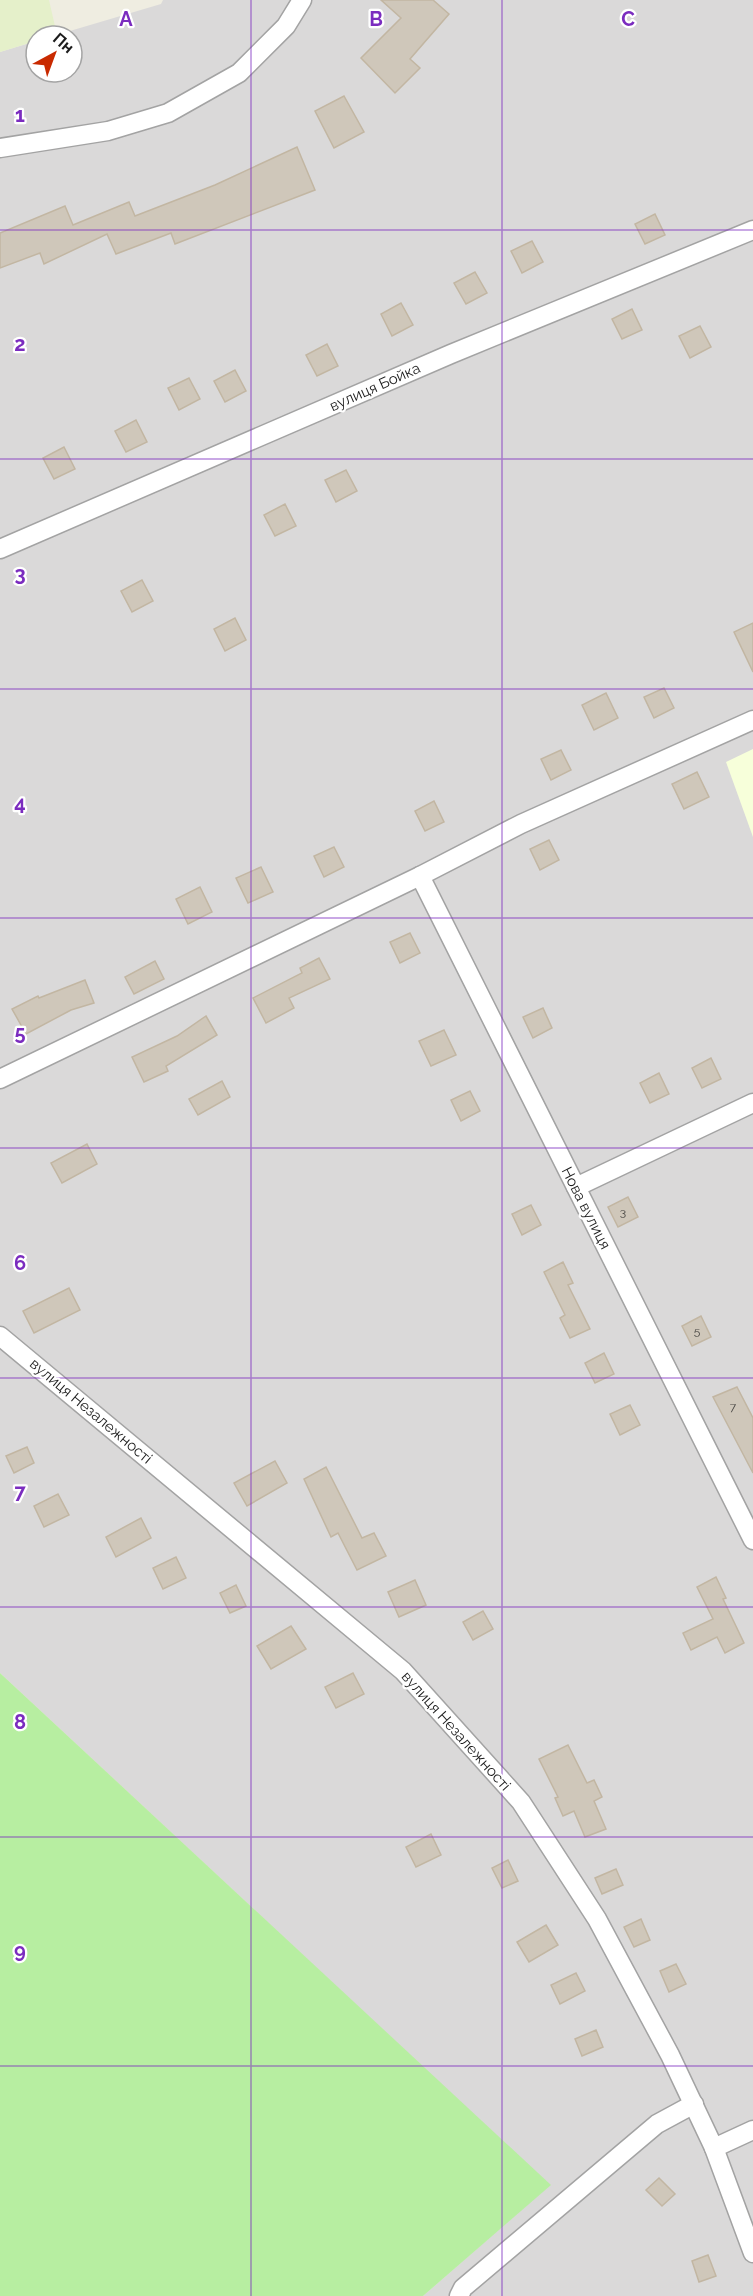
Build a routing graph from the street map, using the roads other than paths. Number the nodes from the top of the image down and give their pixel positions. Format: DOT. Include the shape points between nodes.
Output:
graph roads {
  1 [pos="302,0"];
  2 [pos="0,148"];
  3 [pos="753,230"];
  4 [pos="0,549"];
  5 [pos="753,720"];
  6 [pos="420,876"];
  7 [pos="0,1079"];
  8 [pos="753,1102"];
  9 [pos="576,1187"];
  10 [pos="0,1336"];
  11 [pos="753,1539"];
  12 [pos="694,2104"];
  13 [pos="753,2130"];
  14 [pos="714,2148"];
  15 [pos="753,2253"];
  16 [pos="459,2296"];
  1 -- 2 [label="street" via="286,26 239,73 168,113 108,131"];
  3 -- 4 [label="street, вулиця Бойка" via="451,354"];
  5 -- 6 [label="street" via="521,824"];
  6 -- 7 [label="street"];
  6 -- 9 [label="street, Нова вулиця"];
  8 -- 9 [label="street"];
  9 -- 11 [label="street, Нова вулиця"];
  10 -- 12 [label="street, вулиця Незалежності" via="403,1671 467,1741 521,1802 597,1919"];
  12 -- 14 [label="street, вулиця Незалежності"];
  12 -- 16 [label="street" via="657,2124 463,2288"];
  13 -- 14 [label="street"];
  14 -- 15 [label="street, вулиця Незалежності"];
}
